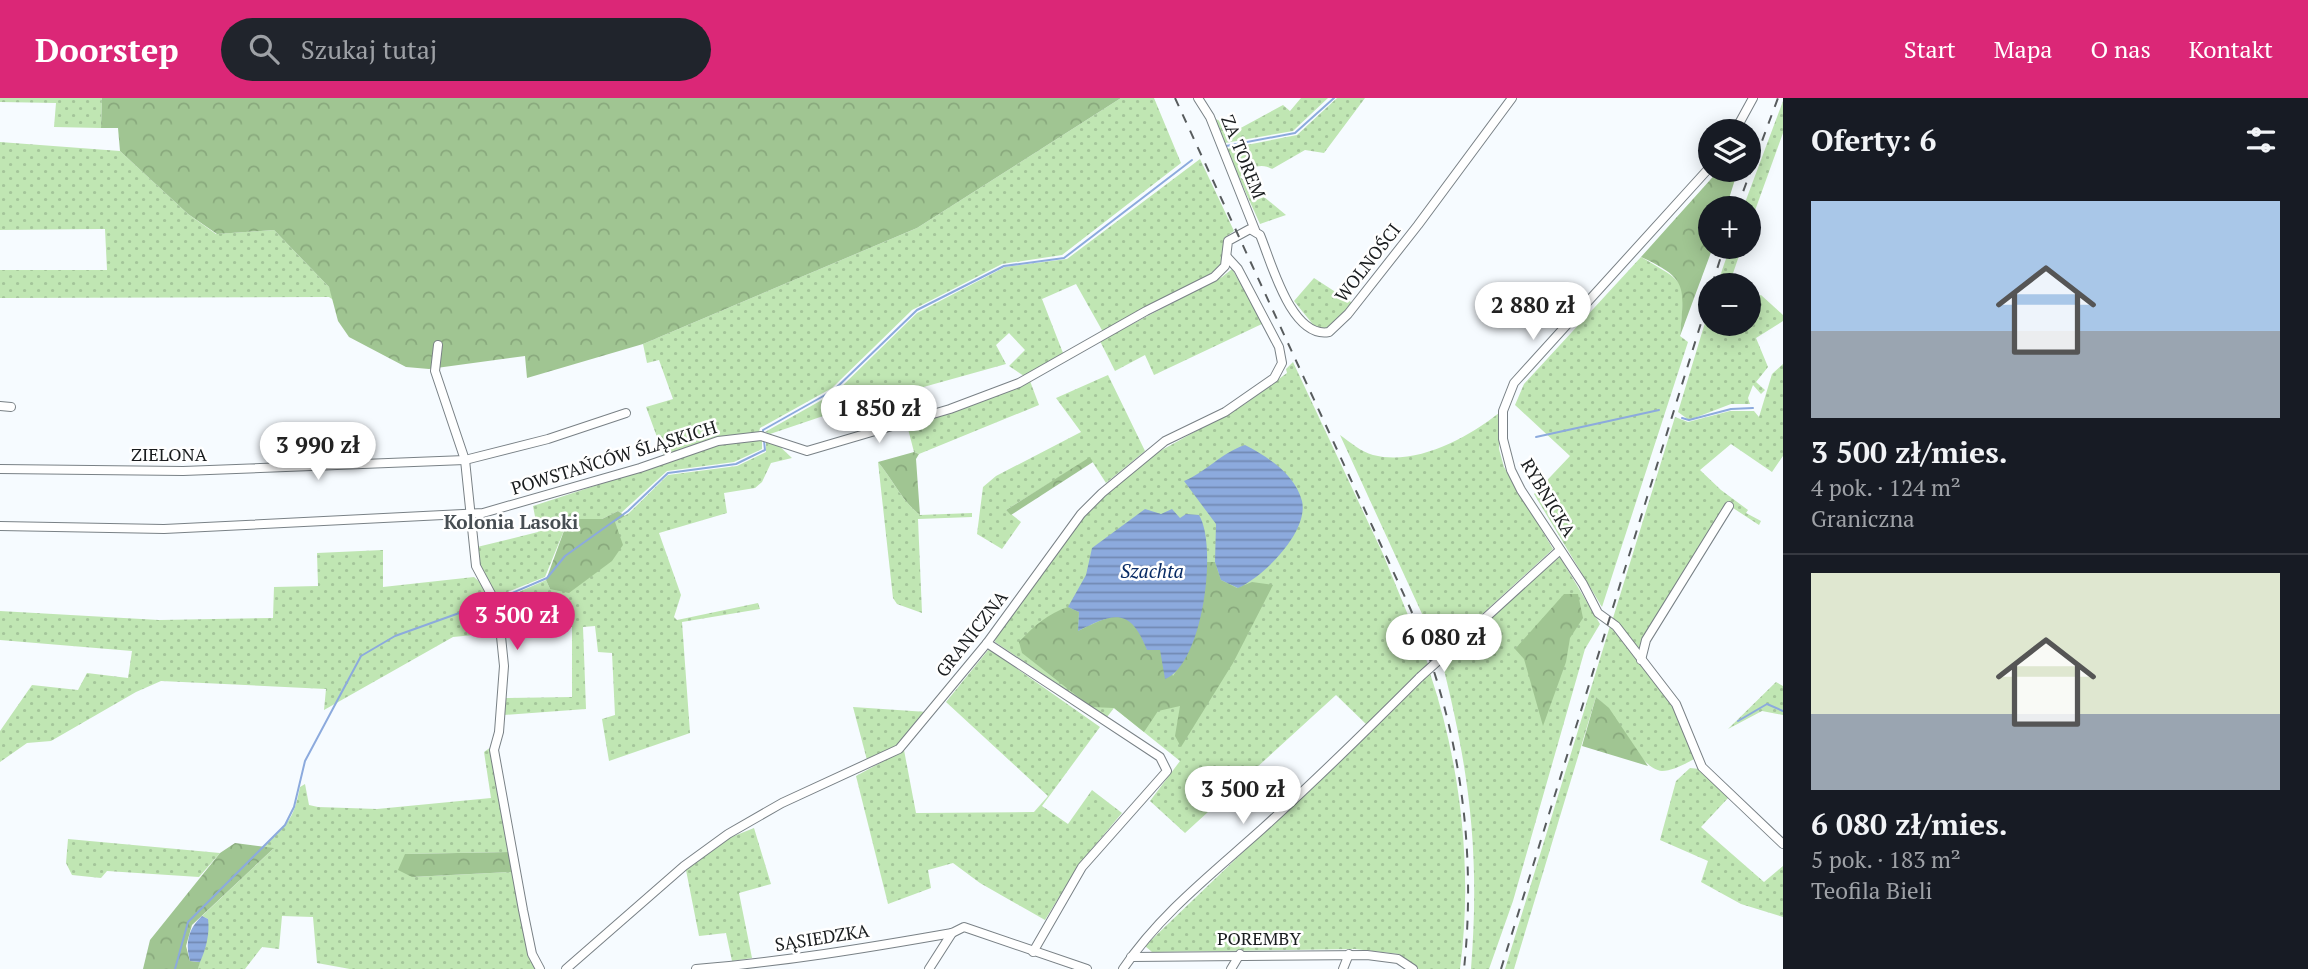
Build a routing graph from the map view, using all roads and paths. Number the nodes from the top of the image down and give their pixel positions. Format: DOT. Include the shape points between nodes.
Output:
graph roads {
  1 [pos="1198,98"];
  2 [pos="1512,98"];
  3 [pos="1753,98"];
  4 [pos="1742,119"];
  5 [pos="1698,181"];
  6 [pos="1253,229"];
  7 [pos="1227,257"];
  8 [pos="439,345"];
  9 [pos="0,406"];
  10 [pos="11,407"];
  11 [pos="626,413"];
  12 [pos="465,460"];
  13 [pos="0,468"];
  14 [pos="1729,506"];
  15 [pos="469,513"];
  16 [pos="0,526"];
  17 [pos="1560,550"];
  18 [pos="987,643"];
  19 [pos="1641,660"];
  20 [pos="1783,844"];
  21 [pos="952,933"];
  22 [pos="1138,947"];
  23 [pos="1033,952"];
  24 [pos="1225,954"];
  25 [pos="1240,954"];
  26 [pos="1349,954"];
  27 [pos="1130,957"];
  28 [pos="1154,957"];
  29 [pos="1232,968"];
  30 [pos="540,969"];
  31 [pos="566,969"];
  32 [pos="696,969"];
  33 [pos="929,969"];
  34 [pos="1087,969"];
  35 [pos="1123,969"];
  36 [pos="1343,969"];
  37 [pos="1413,969"];
  1 -- 6 [label="street, ZA TOREM" via="1210,117"];
  2 -- 6 [label="street, WOLNOŚCI" via="1410,236 1329,332 1314,331 1290,306"];
  3 -- 4 [label="street"];
  5 -- 17 [label="street, RYBNICKA" via="1514,383 1507,397 1502,415 1511,470"];
  6 -- 7 [label="street, POWSTAŃCÓW ŚLĄSKICH" via="1228,241"];
  7 -- 15 [label="street, POWSTAŃCÓW ŚLĄSKICH" via="1214,277 1019,383 950,408 807,451 761,436 718,441 538,499"];
  7 -- 18 [label="street, GRANICZNA" via="1241,273 1279,347 1279,370 1224,412 1165,441 1102,493 1081,514"];
  8 -- 12 [label="street" via="435,371"];
  9 -- 10 [label="street"];
  11 -- 12 [label="street, ZIELONA"];
  12 -- 13 [label="street, ZIELONA" via="209,471"];
  12 -- 15 [label="street"];
  14 -- 19 [label="street" via="1646,640"];
  15 -- 16 [label="street, POWSTAŃCÓW ŚLĄSKICH" via="164,529"];
  15 -- 30 [label="street" via="475,566 498,607 504,666 494,750 532,954"];
  17 -- 19 [label="street, RYBNICKA" via="1598,613 1616,626"];
  17 -- 22 [label="street, bridge" via="1448,650"];
  18 -- 23 [label="street" via="1160,757 1167,771 1082,867"];
  18 -- 31 [label="street, GRANICZNA" via="899,749 782,803 728,834 684,866"];
  19 -- 20 [label="street, RYBNICKA" via="1677,707 1702,766"];
  21 -- 23 [label="street, SĄSIEDZKA" via="964,927 975,929"];
  21 -- 32 [label="street, SĄSIEDZKA" via="766,963"];
  21 -- 33 [label="street"];
  22 -- 27 [label="street"];
  22 -- 28 [label="street"];
  23 -- 34 [label="street, SĄSIEDZKA"];
  24 -- 25 [label="street, POREMBY"];
  24 -- 28 [label="street, POREMBY"];
  24 -- 29 [label="street"];
  25 -- 26 [label="street, POREMBY"];
  25 -- 29 [label="street"];
  26 -- 36 [label="street"];
  26 -- 37 [label="street, POREMBY" via="1394,958"];
  27 -- 28 [label="street, POREMBY"];
  27 -- 35 [label="street"];
}
